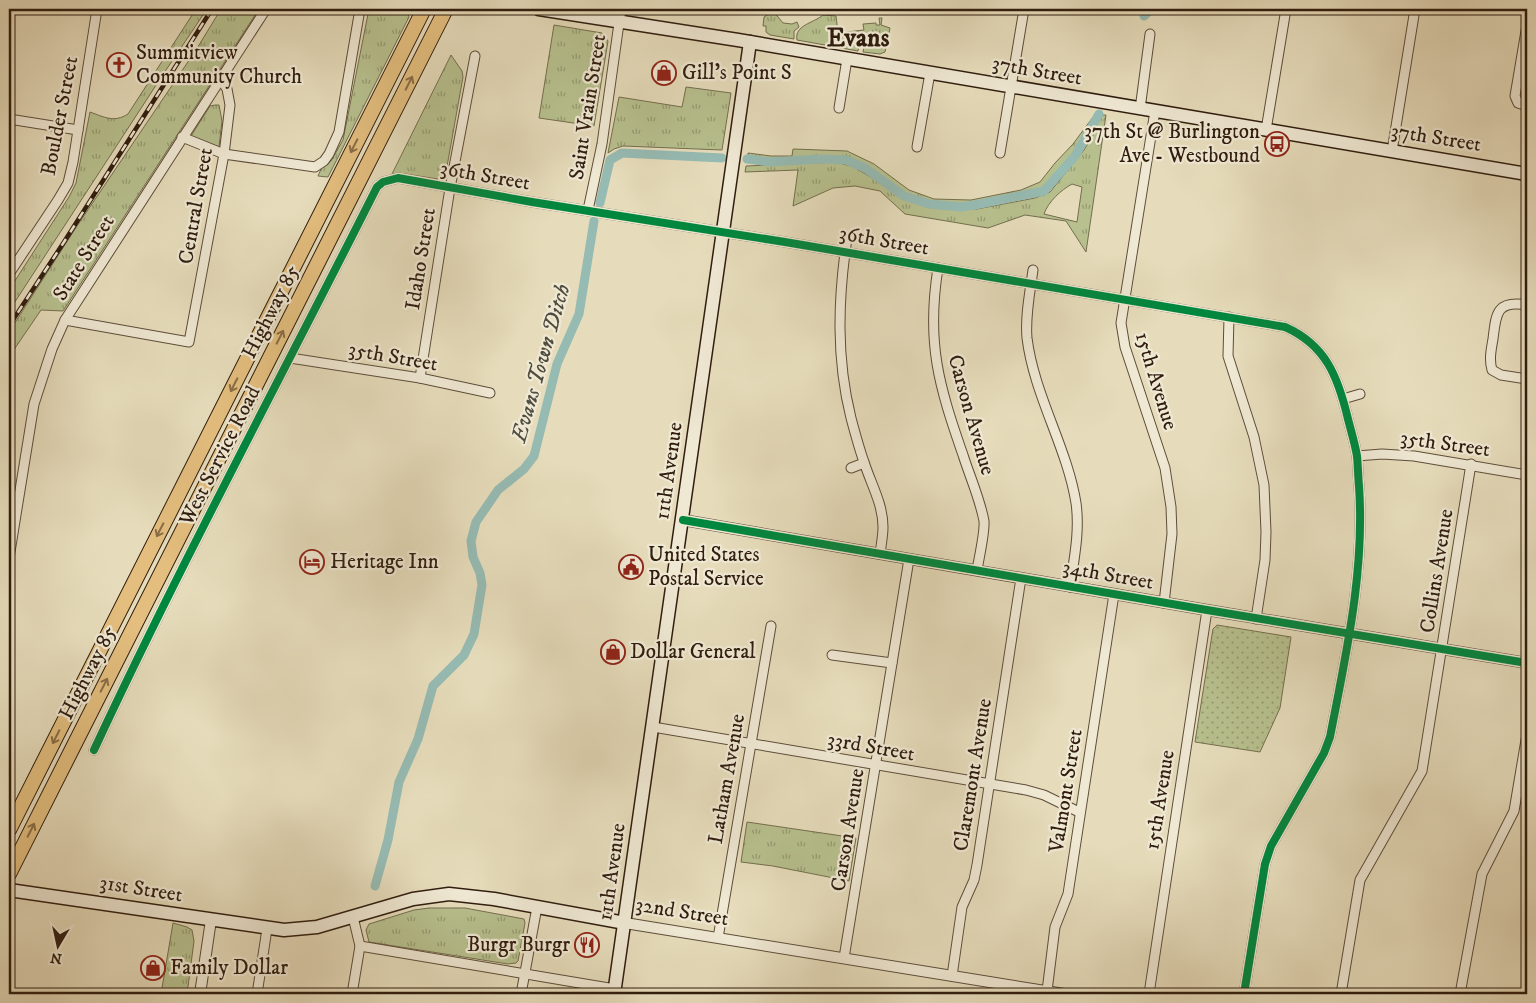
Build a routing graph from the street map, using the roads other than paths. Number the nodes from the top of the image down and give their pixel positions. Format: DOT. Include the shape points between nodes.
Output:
graph roads {
  1 [pos="97,9"];
  2 [pos="266,9"];
  3 [pos="360,9"];
  4 [pos="414,9"];
  5 [pos="424,9"];
  6 [pos="446,9"];
  7 [pos="539,9"];
  8 [pos="1024,9"];
  9 [pos="1286,9"];
  10 [pos="1415,9"];
  11 [pos="621,15"];
  12 [pos="1527,25"];
  13 [pos="1150,34"];
  14 [pos="750,42"];
  15 [pos="474,56"];
  16 [pos="847,59"];
  17 [pos="930,73"];
  18 [pos="220,78"];
  19 [pos="1011,86"];
  20 [pos="1527,106"];
  21 [pos="839,108"];
  22 [pos="1140,109"];
  23 [pos="1155,111"];
  24 [pos="9,119"];
  25 [pos="365,124"];
  26 [pos="78,130"];
  27 [pos="1266,130"];
  28 [pos="182,137"];
  29 [pos="917,147"];
  30 [pos="1392,151"];
  31 [pos="1000,153"];
  32 [pos="224,154"];
  33 [pos="1527,174"];
  34 [pos="383,182"];
  35 [pos="450,188"];
  36 [pos="588,210"];
  37 [pos="723,232"];
  38 [pos="847,238"];
  39 [pos="845,252"];
  40 [pos="938,268"];
  41 [pos="1033,270"];
  42 [pos="9,274"];
  43 [pos="1031,284"];
  44 [pos="1124,300"];
  45 [pos="1527,305"];
  46 [pos="1229,317"];
  47 [pos="65,320"];
  48 [pos="290,358"];
  49 [pos="420,378"];
  50 [pos="1527,378"];
  51 [pos="490,393"];
  52 [pos="1360,394"];
  53 [pos="1343,399"];
  54 [pos="1357,456"];
  55 [pos="864,463"];
  56 [pos="1471,464"];
  57 [pos="851,468"];
  58 [pos="1527,474"];
  59 [pos="683,520"];
  60 [pos="880,554"];
  61 [pos="9,558"];
  62 [pos="908,559"];
  63 [pos="977,570"];
  64 [pos="1021,578"];
  65 [pos="1070,586"];
  66 [pos="1114,594"];
  67 [pos="1164,603"];
  68 [pos="1207,610"];
  69 [pos="1256,619"];
  70 [pos="771,626"];
  71 [pos="1349,634"];
  72 [pos="1442,649"];
  73 [pos="832,655"];
  74 [pos="892,663"];
  75 [pos="1527,663"];
  76 [pos="653,727"];
  77 [pos="1527,734"];
  78 [pos="751,744"];
  79 [pos="94,750"];
  80 [pos="876,765"];
  81 [pos="989,783"];
  82 [pos="1079,812"];
  83 [pos="9,830"];
  84 [pos="9,874"];
  85 [pos="9,890"];
  86 [pos="537,907"];
  87 [pos="353,917"];
  88 [pos="211,920"];
  89 [pos="625,923"];
  90 [pos="266,929"];
  91 [pos="718,938"];
  92 [pos="360,946"];
  93 [pos="844,958"];
  94 [pos="524,973"];
  95 [pos="952,976"];
  96 [pos="1047,991"];
  97 [pos="615,992"];
  98 [pos="200,994"];
  99 [pos="257,994"];
  100 [pos="352,994"];
  101 [pos="521,994"];
  102 [pos="1064,994"];
  103 [pos="1149,994"];
  104 [pos="1244,994"];
  105 [pos="1341,994"];
  106 [pos="1460,994"];
  1 -- 26 [label="street, Boulder Street"];
  2 -- 18 [label="street, State Street"];
  3 -- 32 [label="street" via="339,132 326,158 315,167"];
  4 -- 25 [label="highway" via="414,16 371,100"];
  5 -- 25 [label="highway, Highway 85"];
  84 -- 6 [label="highway, Highway 85, one-way"];
  7 -- 11 [label="main road, 37th Street"];
  8 -- 19 [label="street"];
  9 -- 27 [label="street"];
  10 -- 30 [label="street"];
  11 -- 14 [label="main road, 37th Street"];
  11 -- 36 [label="street, Saint Vrain Street" via="602,144"];
  12 -- 20 [label="street" via="1516,96 1518,103"];
  13 -- 22 [label="street"];
  14 -- 16 [label="main road, 37th Street"];
  14 -- 37 [label="main road, 11th Avenue"];
  15 -- 35 [label="street, Idaho Street"];
  16 -- 17 [label="main road, 37th Street"];
  16 -- 21 [label="street"];
  17 -- 19 [label="main road, 37th Street"];
  17 -- 29 [label="street"];
  18 -- 28 [label="street, State Street"];
  18 -- 32 [label="street, Central Street" via="227,89 230,105"];
  19 -- 22 [label="main road, 37th Street"];
  19 -- 31 [label="street"];
  22 -- 23 [label="main road, 37th Street"];
  23 -- 27 [label="main road, 37th Street"];
  23 -- 44 [label="street, 15th Avenue"];
  24 -- 26 [label="street"];
  25 -- 83 [label="highway, Highway 85, one-way"];
  26 -- 42 [label="street, Boulder Street" via="68,183"];
  27 -- 30 [label="main road, 37th Street"];
  28 -- 32 [label="street"];
  28 -- 47 [label="street, State Street"];
  30 -- 33 [label="main road, 37th Street"];
  32 -- 47 [label="street, Central Street" via="189,342"];
  34 -- 35 [label="street, 36th Street" via="398,178"];
  34 -- 48 [label="street, West Service Road" via="377,187"];
  35 -- 36 [label="street, 36th Street"];
  35 -- 49 [label="street, Idaho Street"];
  36 -- 37 [label="street, 36th Street"];
  37 -- 39 [label="street, 36th Street"];
  37 -- 59 [label="main road, 11th Avenue"];
  38 -- 39 [label="street"];
  39 -- 40 [label="street, 36th Street"];
  39 -- 55 [label="street" via="839,309 840,354 844,388"];
  40 -- 43 [label="street, 36th Street"];
  40 -- 63 [label="street, Carson Avenue" via="933,344 944,398 984,523"];
  41 -- 43 [label="street"];
  43 -- 44 [label="street, 36th Street"];
  43 -- 65 [label="street" via="1026,324 1029,352 1076,502 1078,532"];
  44 -- 46 [label="street, 36th Street"];
  44 -- 67 [label="street, 15th Avenue" via="1121,331 1165,468 1171,507 1172,534"];
  45 -- 50 [label="street" via="1509,305 1496,314 1490,362 1492,370 1501,375"];
  46 -- 53 [label="street, 36th Street" via="1285,327 1303,336 1325,357"];
  46 -- 69 [label="street" via="1228,356 1254,437 1264,485 1265,560"];
  47 -- 61 [label="street, State Street" via="34,404"];
  48 -- 49 [label="street, 35th Street"];
  48 -- 79 [label="street, West Service Road"];
  49 -- 51 [label="street, 35th Street"];
  52 -- 53 [label="street"];
  53 -- 54 [label="street, 36th Street"];
  54 -- 56 [label="street, 35th Street" via="1401,454"];
  54 -- 71 [label="street, 36th Street" via="1360,541"];
  55 -- 57 [label="street"];
  55 -- 60 [label="street" via="879,503 883,526"];
  56 -- 58 [label="street, 35th Street"];
  56 -- 72 [label="street, Collins Avenue"];
  59 -- 60 [label="street, 34th Street"];
  59 -- 76 [label="main road, 11th Avenue"];
  60 -- 62 [label="street, 34th Street"];
  62 -- 63 [label="street, 34th Street"];
  62 -- 74 [label="street, Carson Avenue"];
  63 -- 64 [label="street, 34th Street"];
  64 -- 65 [label="street, 34th Street"];
  64 -- 81 [label="street, Claremont Avenue"];
  65 -- 66 [label="street, 34th Street"];
  66 -- 67 [label="street, 34th Street"];
  66 -- 82 [label="street, Valmont Street"];
  67 -- 68 [label="street, 34th Street"];
  68 -- 69 [label="street, 34th Street"];
  68 -- 103 [label="street, 15th Avenue"];
  69 -- 71 [label="street, 34th Street"];
  70 -- 78 [label="street, Latham Avenue"];
  71 -- 72 [label="street, 34th Street"];
  71 -- 104 [label="street, 36th Street" via="1330,737 1265,864"];
  72 -- 75 [label="street, 34th Street"];
  72 -- 105 [label="street, Collins Avenue" via="1422,772 1360,880"];
  73 -- 74 [label="street"];
  74 -- 80 [label="street, Carson Avenue"];
  76 -- 78 [label="street, 33rd Street"];
  76 -- 89 [label="main road, 11th Avenue"];
  77 -- 106 [label="street" via="1514,811 1482,874"];
  78 -- 80 [label="street, 33rd Street"];
  78 -- 91 [label="street, Latham Avenue"];
  80 -- 81 [label="street, 33rd Street"];
  80 -- 93 [label="street, Carson Avenue"];
  81 -- 82 [label="street, 33rd Street" via="1044,795"];
  81 -- 95 [label="street, Claremont Avenue" via="974,880 962,907"];
  82 -- 96 [label="street, Valmont Street" via="1068,894 1055,926"];
  85 -- 88 [label="main road, 31st Street"];
  86 -- 87 [label="main road, 32nd Street" via="449,894 413,899"];
  86 -- 89 [label="main road, 32nd Street"];
  86 -- 94 [label="street"];
  87 -- 90 [label="main road, 32nd Street" via="300,930"];
  87 -- 92 [label="street"];
  88 -- 90 [label="main road, 31st Street"];
  88 -- 98 [label="street"];
  89 -- 91 [label="street, 32nd Street"];
  89 -- 97 [label="main road, 11th Avenue"];
  90 -- 99 [label="street"];
  91 -- 93 [label="street, 32nd Street"];
  92 -- 94 [label="street"];
  92 -- 100 [label="street"];
  93 -- 95 [label="street, 32nd Street"];
  94 -- 97 [label="street"];
  94 -- 101 [label="street"];
  95 -- 96 [label="street, 32nd Street"];
  96 -- 102 [label="street, 32nd Street"];
}
